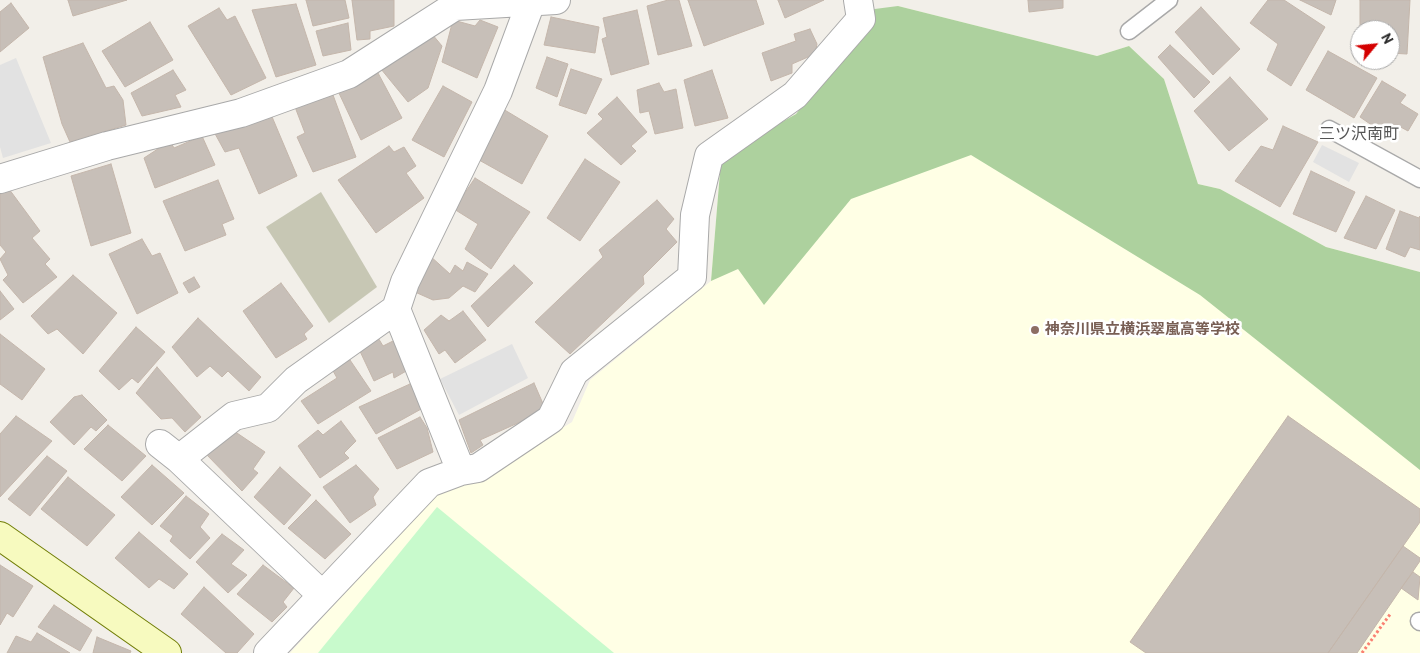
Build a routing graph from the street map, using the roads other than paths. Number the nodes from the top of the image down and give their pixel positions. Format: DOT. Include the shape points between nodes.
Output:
graph roads {
  1 [pos="858,0"];
  2 [pos="1169,0"];
  3 [pos="543,1"];
  4 [pos="1129,31"];
  5 [pos="1329,129"];
  6 [pos="0,179"];
  7 [pos="1420,179"];
  8 [pos="396,309"];
  9 [pos="461,471"];
  10 [pos="0,536"];
  11 [pos="321,594"];
  12 [pos="167,653"];
  13 [pos="268,653"];
  1 -- 9 [label="street" via="861,18 794,95 708,156 695,215 692,277 574,372 551,419 478,468"];
  2 -- 4 [label="lane"];
  3 -- 6 [label="street" via="455,6 350,74 241,113 107,146"];
  3 -- 8 [label="street" via="405,282"];
  5 -- 7 [label="lane"];
  8 -- 9 [label="street"];
  8 -- 11 [label="street" via="296,380 268,408 234,416 170,451"];
  9 -- 11 [label="street" via="429,483"];
  10 -- 12 [label="street"];
  11 -- 13 [label="street"];
}
